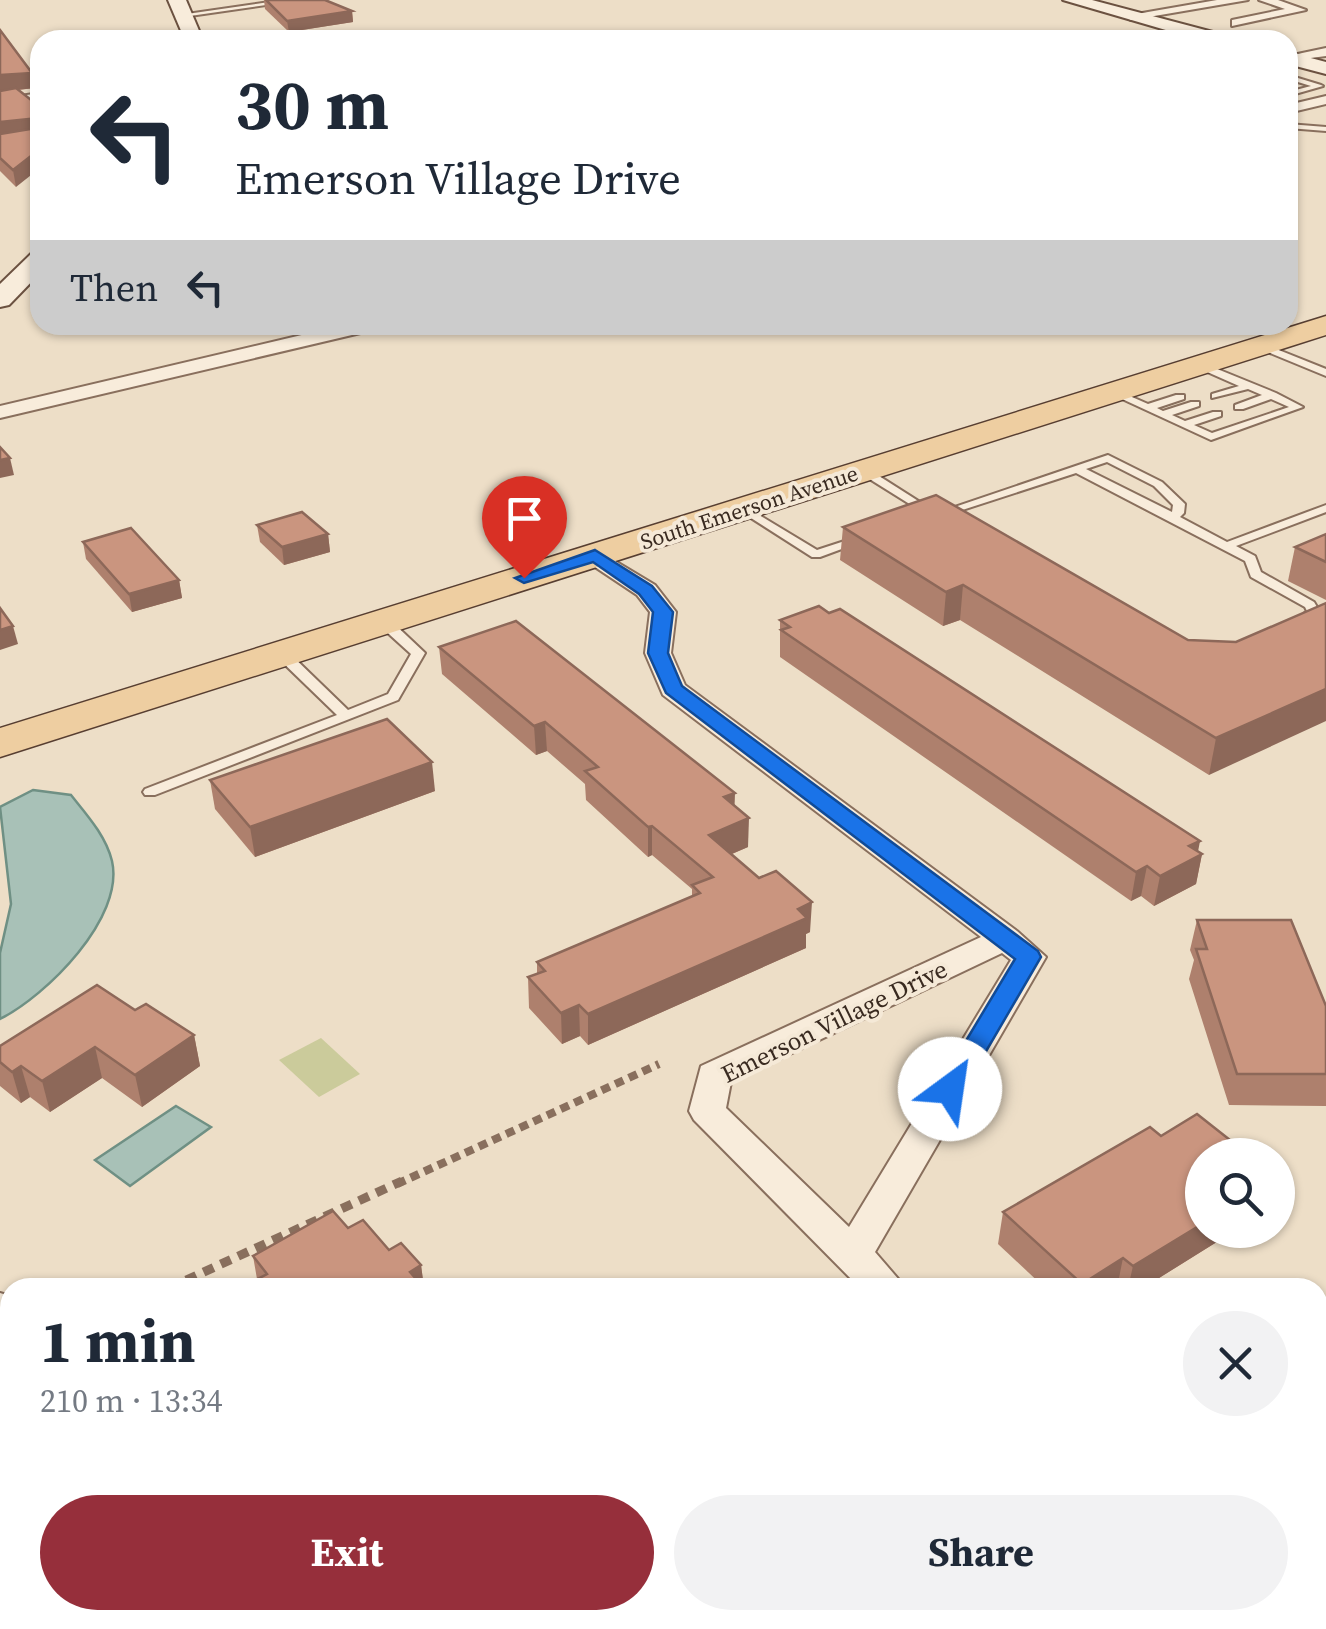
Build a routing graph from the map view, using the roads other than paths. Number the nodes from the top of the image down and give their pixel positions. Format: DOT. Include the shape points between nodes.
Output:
graph roads {
  1 [pos="297,0"];
  2 [pos="1072,0"];
  3 [pos="1240,0"];
  4 [pos="1265,0"];
  5 [pos="180,7"];
  6 [pos="1132,16"];
  7 [pos="1155,22"];
  8 [pos="1236,23"];
  9 [pos="1185,30"];
  10 [pos="1326,52"];
  11 [pos="1298,67"];
  12 [pos="1326,68"];
  13 [pos="1298,70"];
  14 [pos="1298,75"];
  15 [pos="1305,90"];
  16 [pos="1298,91"];
  17 [pos="1326,98"];
  18 [pos="30,100"];
  19 [pos="0,104"];
  20 [pos="1298,106"];
  21 [pos="1298,128"];
  22 [pos="1326,129"];
  23 [pos="1312,130"];
  24 [pos="1324,143"];
  25 [pos="30,269"];
  26 [pos="0,300"];
  27 [pos="1323,328"];
  28 [pos="327,335"];
  29 [pos="1260,346"];
  30 [pos="1326,372"];
  31 [pos="1235,380"];
  32 [pos="1206,384"];
  33 [pos="1249,386"];
  34 [pos="1112,392"];
  35 [pos="1272,396"];
  36 [pos="1180,397"];
  37 [pos="1195,404"];
  38 [pos="1239,406"];
  39 [pos="1147,408"];
  40 [pos="0,412"];
  41 [pos="1217,414"];
  42 [pos="1162,415"];
  43 [pos="1184,425"];
  44 [pos="1077,469"];
  45 [pos="864,470"];
  46 [pos="744,508"];
  47 [pos="1326,508"];
  48 [pos="936,516"];
  49 [pos="1172,518"];
  50 [pos="918,522"];
  51 [pos="950,525"];
  52 [pos="867,538"];
  53 [pos="1226,546"];
  54 [pos="595,556"];
  55 [pos="384,622"];
  56 [pos="1294,624"];
  57 [pos="282,654"];
  58 [pos="346,716"];
  59 [pos="0,743"];
  60 [pos="150,792"];
  61 [pos="1005,938"];
  62 [pos="853,1255"];
  63 [pos="876,1278"];
  1 -- 5 [label="lane"];
  2 -- 6 [label="main road"];
  3 -- 6 [label="street"];
  3 -- 7 [label="street"];
  4 -- 8 [label="street" via="1300,10"];
  6 -- 7 [label="main road"];
  7 -- 9 [label="main road"];
  10 -- 11 [label="street"];
  12 -- 13 [label="main road"];
  14 -- 15 [label="lane" via="1320,86"];
  15 -- 16 [label="lane"];
  15 -- 17 [label="lane"];
  17 -- 20 [label="street"];
  18 -- 19 [label="lane"];
  21 -- 23 [label="lane"];
  22 -- 23 [label="lane"];
  23 -- 24 [label="lane"];
  25 -- 26 [label="main road"];
  27 -- 29 [label="main road, South Emerson Avenue"];
  28 -- 40 [label="street"];
  29 -- 30 [label="lane"];
  29 -- 32 [label="main road, South Emerson Avenue"];
  31 -- 32 [label="lane"];
  31 -- 32 [label="lane"];
  31 -- 33 [label="lane"];
  32 -- 33 [label="lane"];
  32 -- 34 [label="main road, South Emerson Avenue"];
  33 -- 35 [label="lane"];
  34 -- 39 [label="lane"];
  34 -- 45 [label="main road, South Emerson Avenue"];
  35 -- 38 [label="lane"];
  35 -- 43 [label="lane" via="1298,407 1211,437"];
  36 -- 39 [label="lane"];
  37 -- 42 [label="lane"];
  39 -- 42 [label="lane"];
  41 -- 43 [label="lane"];
  42 -- 43 [label="lane"];
  44 -- 48 [label="lane"];
  44 -- 49 [label="lane"];
  44 -- 49 [label="lane" via="1108,458 1158,484 1179,504"];
  45 -- 46 [label="main road, South Emerson Avenue"];
  45 -- 48 [label="lane"];
  46 -- 52 [label="lane" via="816,554"];
  46 -- 54 [label="main road, South Emerson Avenue"];
  47 -- 53 [label="lane"];
  48 -- 50 [label="lane"];
  48 -- 51 [label="lane"];
  49 -- 53 [label="lane"];
  53 -- 56 [label="lane" via="1251,559 1255,574 1310,605 1310,618"];
  54 -- 55 [label="main road, South Emerson Avenue"];
  54 -- 61 [label="street" via="646,590 663,612 658,653 673,689"];
  55 -- 57 [label="main road, South Emerson Avenue"];
  55 -- 58 [label="lane" via="418,653 393,698"];
  57 -- 58 [label="lane"];
  57 -- 59 [label="main road, South Emerson Avenue"];
  58 -- 60 [label="lane"];
  61 -- 62 [label="street" via="1029,957"];
  61 -- 62 [label="street, Emerson Village Drive" via="714,1075 707,1111"];
  62 -- 63 [label="street, Emerson Village Drive"];
}
